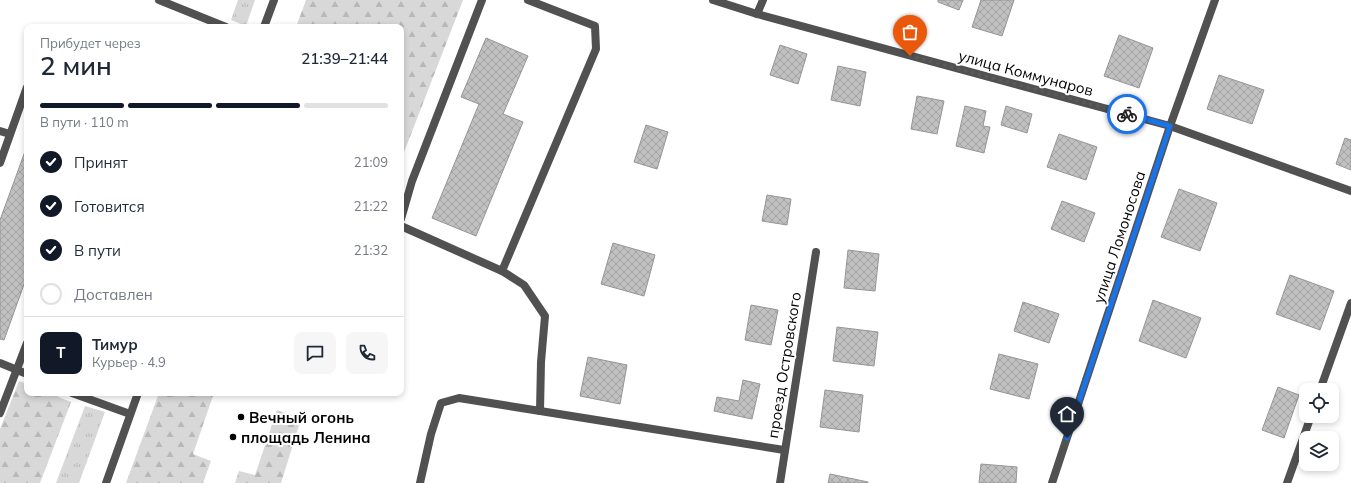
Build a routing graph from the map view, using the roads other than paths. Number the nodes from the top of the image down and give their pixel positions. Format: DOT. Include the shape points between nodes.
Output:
graph roads {
  1 [pos="159,0"];
  2 [pos="274,0"];
  3 [pos="482,0"];
  4 [pos="713,0"];
  5 [pos="763,0"];
  6 [pos="1215,0"];
  7 [pos="534,1"];
  8 [pos="757,14"];
  9 [pos="219,24"];
  10 [pos="265,24"];
  11 [pos="24,95"];
  12 [pos="1170,126"];
  13 [pos="0,131"];
  14 [pos="10,134"];
  15 [pos="0,163"];
  16 [pos="1351,191"];
  17 [pos="404,209"];
  18 [pos="404,227"];
  19 [pos="816,252"];
  20 [pos="502,271"];
  21 [pos="1351,303"];
  22 [pos="24,351"];
  23 [pos="0,363"];
  24 [pos="17,369"];
  25 [pos="24,372"];
  26 [pos="1322,383"];
  27 [pos="80,396"];
  28 [pos="137,396"];
  29 [pos="540,411"];
  30 [pos="0,413"];
  31 [pos="130,414"];
  32 [pos="1308,423"];
  33 [pos="784,450"];
  34 [pos="106,483"];
  35 [pos="420,483"];
  36 [pos="780,483"];
  37 [pos="1052,483"];
  38 [pos="1287,483"];
  1 -- 9 [label="street"];
  2 -- 10 [label="street"];
  3 -- 17 [label="street" via="412,181"];
  4 -- 8 [label="street, улица Коммунаров"];
  5 -- 8 [label="street"];
  6 -- 12 [label="street, улица Ломоносова"];
  7 -- 20 [label="street" via="595,26 596,49"];
  8 -- 12 [label="street, улица Коммунаров"];
  11 -- 14 [label="street"];
  12 -- 16 [label="street, улица Коммунаров"];
  12 -- 37 [label="street, улица Ломоносова"];
  13 -- 14 [label="street"];
  14 -- 15 [label="street"];
  18 -- 20 [label="street"];
  19 -- 33 [label="street, проезд Островского"];
  20 -- 29 [label="street" via="524,285 545,316"];
  21 -- 26 [label="street"];
  22 -- 24 [label="street"];
  23 -- 24 [label="street"];
  24 -- 25 [label="street"];
  24 -- 30 [label="street"];
  27 -- 31 [label="street"];
  28 -- 31 [label="street"];
  29 -- 33 [label="street"];
  29 -- 35 [label="street" via="459,398 441,403"];
  31 -- 34 [label="street"];
  32 -- 38 [label="street"];
  33 -- 36 [label="street, проезд Островского"];
}
